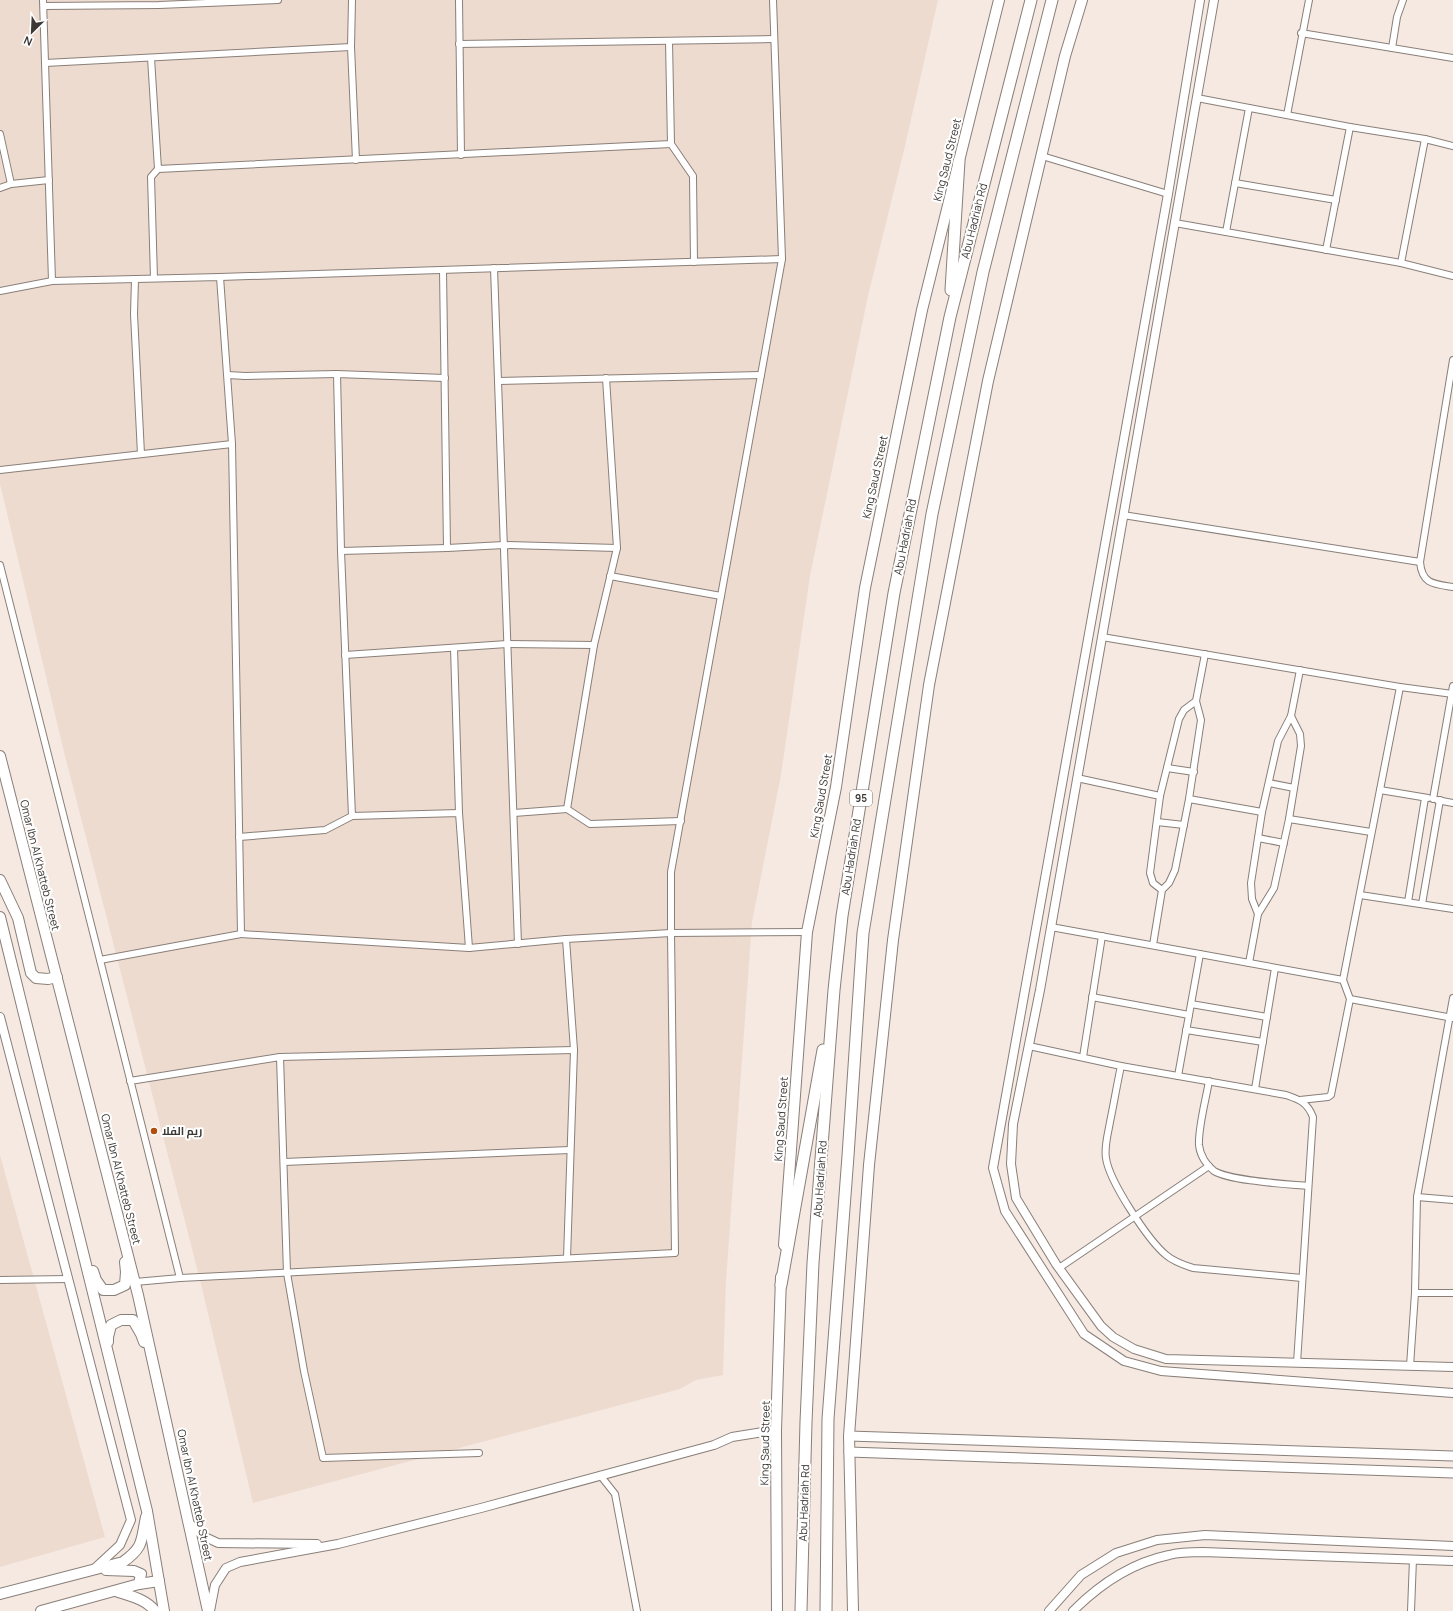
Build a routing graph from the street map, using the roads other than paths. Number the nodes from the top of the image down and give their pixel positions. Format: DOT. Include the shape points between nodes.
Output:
graph roads {
  1 [pos="278,0"];
  2 [pos="352,0"];
  3 [pos="459,0"];
  4 [pos="773,0"];
  5 [pos="999,0"];
  6 [pos="1031,0"];
  7 [pos="1052,0"];
  8 [pos="1082,0"];
  9 [pos="1200,0"];
  10 [pos="1214,0"];
  11 [pos="1309,0"];
  12 [pos="1403,0"];
  13 [pos="159,2"];
  14 [pos="43,3"];
  15 [pos="1302,33"];
  16 [pos="774,39"];
  17 [pos="669,41"];
  18 [pos="459,44"];
  19 [pos="351,47"];
  20 [pos="1392,48"];
  21 [pos="151,58"];
  22 [pos="1453,58"];
  23 [pos="45,63"];
  24 [pos="1197,98"];
  25 [pos="1249,108"];
  26 [pos="1287,115"];
  27 [pos="1350,127"];
  28 [pos="0,134"];
  29 [pos="1425,139"];
  30 [pos="671,144"];
  31 [pos="1453,146"];
  32 [pos="461,154"];
  33 [pos="1042,156"];
  34 [pos="356,160"];
  35 [pos="959,161"];
  36 [pos="158,169"];
  37 [pos="49,180"];
  38 [pos="1235,183"];
  39 [pos="11,184"];
  40 [pos="0,188"];
  41 [pos="1168,194"];
  42 [pos="1336,200"];
  43 [pos="1175,223"];
  44 [pos="1226,232"];
  45 [pos="1326,250"];
  46 [pos="782,259"];
  47 [pos="694,262"];
  48 [pos="1401,263"];
  49 [pos="494,268"];
  50 [pos="443,270"];
  51 [pos="1453,276"];
  52 [pos="220,277"];
  53 [pos="154,278"];
  54 [pos="136,279"];
  55 [pos="52,281"];
  56 [pos="0,291"];
  57 [pos="950,317"];
  58 [pos="1453,360"];
  59 [pos="337,374"];
  60 [pos="228,375"];
  61 [pos="761,375"];
  62 [pos="445,378"];
  63 [pos="606,378"];
  64 [pos="498,381"];
  65 [pos="232,444"];
  66 [pos="141,454"];
  67 [pos="0,470"];
  68 [pos="1123,515"];
  69 [pos="504,545"];
  70 [pos="447,548"];
  71 [pos="617,548"];
  72 [pos="341,551"];
  73 [pos="1420,562"];
  74 [pos="0,565"];
  75 [pos="610,576"];
  76 [pos="1453,587"];
  77 [pos="721,596"];
  78 [pos="1102,637"];
  79 [pos="507,644"];
  80 [pos="594,645"];
  81 [pos="454,648"];
  82 [pos="1205,654"];
  83 [pos="345,655"];
  84 [pos="1300,670"];
  85 [pos="1453,686"];
  86 [pos="1400,687"];
  87 [pos="1452,694"];
  88 [pos="1196,701"];
  89 [pos="1291,716"];
  90 [pos="0,756"];
  91 [pos="1166,768"];
  92 [pos="1194,772"];
  93 [pos="1077,778"];
  94 [pos="1269,783"];
  95 [pos="1294,788"];
  96 [pos="1380,790"];
  97 [pos="1160,796"];
  98 [pos="1425,798"];
  99 [pos="1189,799"];
  100 [pos="1436,800"];
  101 [pos="1453,803"];
  102 [pos="567,809"];
  103 [pos="459,812"];
  104 [pos="1262,812"];
  105 [pos="514,813"];
  106 [pos="352,816"];
  107 [pos="1290,819"];
  108 [pos="681,821"];
  109 [pos="1157,822"];
  110 [pos="1184,825"];
  111 [pos="1371,832"];
  112 [pos="239,837"];
  113 [pos="1258,838"];
  114 [pos="1284,843"];
  115 [pos="0,880"];
  116 [pos="1162,890"];
  117 [pos="1360,895"];
  118 [pos="1408,902"];
  119 [pos="1422,904"];
  120 [pos="1453,909"];
  121 [pos="1258,914"];
  122 [pos="0,917"];
  123 [pos="1051,927"];
  124 [pos="807,932"];
  125 [pos="671,933"];
  126 [pos="241,934"];
  127 [pos="1102,936"];
  128 [pos="566,939"];
  129 [pos="518,944"];
  130 [pos="1153,945"];
  131 [pos="470,948"];
  132 [pos="1200,954"];
  133 [pos="100,960"];
  134 [pos="1249,963"];
  135 [pos="1275,968"];
  136 [pos="57,977"];
  137 [pos="1343,980"];
  138 [pos="834,990"];
  139 [pos="1092,997"];
  140 [pos="1453,998"];
  141 [pos="1350,999"];
  142 [pos="1191,1004"];
  143 [pos="1189,1015"];
  144 [pos="0,1017"];
  145 [pos="1267,1017"];
  146 [pos="1451,1018"];
  147 [pos="1186,1030"];
  148 [pos="1263,1042"];
  149 [pos="1029,1046"];
  150 [pos="574,1050"];
  151 [pos="280,1057"];
  152 [pos="1083,1058"];
  153 [pos="1121,1066"];
  154 [pos="1178,1076"];
  155 [pos="130,1081"];
  156 [pos="1209,1081"];
  157 [pos="1255,1089"];
  158 [pos="1300,1100"];
  159 [pos="570,1150"];
  160 [pos="284,1162"];
  161 [pos="1209,1166"];
  162 [pos="1308,1186"];
  163 [pos="1417,1197"];
  164 [pos="1453,1200"];
  165 [pos="116,1210"];
  166 [pos="1135,1218"];
  167 [pos="77,1228"];
  168 [pos="567,1258"];
  169 [pos="1059,1268"];
  170 [pos="287,1273"];
  171 [pos="180,1278"];
  172 [pos="1302,1278"];
  173 [pos="0,1280"];
  174 [pos="68,1280"];
  175 [pos="135,1282"];
  176 [pos="781,1285"];
  177 [pos="1415,1293"];
  178 [pos="1453,1293"];
  179 [pos="1297,1363"];
  180 [pos="1410,1366"];
  181 [pos="1453,1367"];
  182 [pos="158,1384"];
  183 [pos="1453,1393"];
  184 [pos="120,1400"];
  185 [pos="776,1430"];
  186 [pos="849,1436"];
  187 [pos="849,1452"];
  188 [pos="479,1453"];
  189 [pos="1453,1456"];
  190 [pos="1453,1473"];
  191 [pos="600,1476"];
  192 [pos="147,1511"];
  193 [pos="188,1522"];
  194 [pos="338,1544"];
  195 [pos="1453,1546"];
  196 [pos="1413,1559"];
  197 [pos="1453,1561"];
  198 [pos="93,1570"];
  199 [pos="159,1581"];
  200 [pos="140,1584"];
  201 [pos="116,1591"];
  202 [pos="0,1594"];
  203 [pos="41,1611"];
  204 [pos="155,1611"];
  205 [pos="164,1611"];
  206 [pos="209,1611"];
  207 [pos="637,1611"];
  208 [pos="777,1611"];
  209 [pos="801,1611"];
  210 [pos="826,1611"];
  211 [pos="852,1611"];
  212 [pos="1049,1611"];
  213 [pos="1073,1611"];
  214 [pos="1411,1611"];
  1 -- 13 [label="street"];
  2 -- 19 [label="street"];
  3 -- 18 [label="street"];
  4 -- 16 [label="street"];
  5 -- 35 [label="main road, King Saud Street"];
  6 -- 57 [label="highway, Abu Hadriah Rd / 95"];
  7 -- 210 [label="highway, Abu Hadriah Rd / 95" via="983,272 932,514 863,934 828,1419"];
  8 -- 33 [label="main road" via="1065,56"];
  9 -- 41 [label="street"];
  10 -- 24 [label="street"];
  11 -- 15 [label="street"];
  12 -- 20 [label="street" via="1397,17"];
  13 -- 14 [label="street"];
  14 -- 23 [label="street"];
  15 -- 20 [label="street"];
  15 -- 26 [label="street"];
  16 -- 17 [label="street"];
  16 -- 46 [label="street"];
  17 -- 18 [label="street"];
  17 -- 30 [label="street"];
  18 -- 32 [label="street"];
  19 -- 21 [label="street"];
  19 -- 34 [label="street"];
  20 -- 22 [label="street"];
  21 -- 23 [label="street"];
  21 -- 36 [label="street"];
  23 -- 37 [label="street"];
  24 -- 25 [label="street"];
  24 -- 43 [label="street"];
  25 -- 26 [label="street"];
  25 -- 38 [label="street"];
  26 -- 27 [label="street"];
  27 -- 29 [label="street"];
  27 -- 42 [label="street"];
  28 -- 39 [label="street"];
  29 -- 31 [label="street"];
  29 -- 48 [label="street"];
  30 -- 32 [label="street"];
  30 -- 47 [label="street" via="693,176"];
  32 -- 34 [label="street"];
  33 -- 41 [label="street"];
  33 -- 186 [label="main road" via="988,381 929,685 893,940 869,1165"];
  34 -- 36 [label="street"];
  35 -- 57 [label="highway"];
  35 -- 124 [label="main road, King Saud Street" via="922,310 865,588 836,787"];
  36 -- 53 [label="street" via="151,177"];
  37 -- 39 [label="street"];
  37 -- 55 [label="street"];
  38 -- 42 [label="street"];
  38 -- 44 [label="street"];
  39 -- 40 [label="street"];
  41 -- 183 [label="street" via="993,1168 1005,1211 1084,1334 1124,1361 1161,1371"];
  42 -- 45 [label="street"];
  43 -- 44 [label="street"];
  43 -- 68 [label="street"];
  44 -- 45 [label="street"];
  45 -- 48 [label="street"];
  46 -- 47 [label="street"];
  46 -- 61 [label="street"];
  47 -- 49 [label="street"];
  48 -- 51 [label="street"];
  49 -- 50 [label="street"];
  49 -- 64 [label="street"];
  50 -- 52 [label="street"];
  50 -- 62 [label="street"];
  52 -- 53 [label="street"];
  52 -- 60 [label="street"];
  53 -- 54 [label="street"];
  54 -- 55 [label="street"];
  54 -- 66 [label="street" via="134,314"];
  55 -- 56 [label="street"];
  57 -- 138 [label="highway, Abu Hadriah Rd / 95" via="894,593 842,916"];
  58 -- 73 [label="street"];
  59 -- 60 [label="street"];
  59 -- 62 [label="street"];
  59 -- 72 [label="street"];
  60 -- 65 [label="street"];
  61 -- 63 [label="street"];
  61 -- 77 [label="street"];
  62 -- 70 [label="street"];
  63 -- 64 [label="street"];
  63 -- 71 [label="street"];
  64 -- 69 [label="street"];
  65 -- 66 [label="street"];
  65 -- 112 [label="street"];
  66 -- 67 [label="street"];
  68 -- 73 [label="street"];
  68 -- 78 [label="street"];
  69 -- 70 [label="street"];
  69 -- 71 [label="street"];
  69 -- 79 [label="street"];
  70 -- 72 [label="street"];
  71 -- 75 [label="street"];
  72 -- 83 [label="street"];
  73 -- 76 [label="street" via="1421,573 1426,580"];
  74 -- 133 [label="street"];
  75 -- 77 [label="street"];
  75 -- 80 [label="street"];
  77 -- 108 [label="street"];
  78 -- 82 [label="street"];
  78 -- 93 [label="street"];
  79 -- 80 [label="street"];
  79 -- 81 [label="street"];
  79 -- 105 [label="street"];
  80 -- 102 [label="street"];
  81 -- 83 [label="street"];
  81 -- 103 [label="street"];
  82 -- 84 [label="street"];
  82 -- 88 [label="street"];
  83 -- 106 [label="street"];
  84 -- 86 [label="street"];
  84 -- 89 [label="street"];
  85 -- 87 [label="street"];
  86 -- 87 [label="street"];
  86 -- 96 [label="street"];
  87 -- 100 [label="street"];
  88 -- 91 [label="street" via="1184,710 1179,719"];
  88 -- 92 [label="street" via="1201,720"];
  89 -- 94 [label="street" via="1278,741"];
  89 -- 95 [label="street" via="1300,734 1301,746"];
  90 -- 136 [label="main road, Omar Ibn Al Khatteb Street"];
  91 -- 92 [label="street"];
  91 -- 97 [label="street"];
  92 -- 99 [label="street"];
  93 -- 97 [label="street"];
  93 -- 123 [label="street"];
  94 -- 95 [label="street"];
  94 -- 104 [label="street"];
  95 -- 107 [label="street"];
  96 -- 98 [label="street"];
  96 -- 111 [label="street"];
  97 -- 109 [label="street"];
  98 -- 100 [label="street"];
  98 -- 118 [label="street"];
  99 -- 104 [label="street"];
  99 -- 110 [label="street"];
  100 -- 101 [label="street"];
  100 -- 119 [label="street"];
  102 -- 105 [label="street"];
  102 -- 108 [label="street" via="590,824"];
  103 -- 106 [label="street"];
  103 -- 131 [label="street"];
  104 -- 113 [label="street"];
  105 -- 129 [label="street"];
  106 -- 112 [label="street" via="325,830"];
  107 -- 111 [label="street"];
  107 -- 114 [label="street"];
  108 -- 125 [label="street" via="672,872"];
  109 -- 110 [label="street"];
  109 -- 116 [label="street" via="1150,873 1153,883"];
  110 -- 116 [label="street" via="1172,878"];
  111 -- 117 [label="street"];
  112 -- 126 [label="street"];
  113 -- 114 [label="street"];
  113 -- 121 [label="street" via="1251,883 1252,899"];
  114 -- 121 [label="street" via="1274,888"];
  115 -- 136 [label="main road" via="18,918 31,973 36,978"];
  116 -- 130 [label="street"];
  117 -- 118 [label="street"];
  117 -- 137 [label="street"];
  118 -- 119 [label="street"];
  119 -- 120 [label="street"];
  121 -- 134 [label="street"];
  122 -- 167 [label="main road"];
  123 -- 127 [label="street"];
  123 -- 149 [label="street"];
  124 -- 125 [label="street"];
  124 -- 176 [label="main road, King Saud Street"];
  125 -- 128 [label="street"];
  125 -- 168 [label="street" via="675,1253"];
  126 -- 131 [label="street"];
  126 -- 133 [label="street"];
  127 -- 130 [label="street"];
  127 -- 139 [label="street"];
  128 -- 129 [label="street"];
  128 -- 150 [label="street"];
  129 -- 131 [label="street"];
  130 -- 132 [label="street"];
  132 -- 134 [label="street"];
  132 -- 142 [label="street"];
  133 -- 155 [label="street"];
  134 -- 135 [label="street"];
  135 -- 137 [label="street"];
  135 -- 145 [label="street"];
  136 -- 165 [label="main road, Omar Ibn Al Khatteb Street"];
  137 -- 141 [label="street"];
  138 -- 176 [label="highway"];
  138 -- 209 [label="highway, Abu Hadriah Rd / 95" via="814,1263"];
  139 -- 143 [label="street"];
  139 -- 152 [label="street"];
  140 -- 146 [label="street"];
  141 -- 146 [label="street"];
  141 -- 158 [label="street" via="1331,1095"];
  142 -- 143 [label="street"];
  142 -- 145 [label="street"];
  143 -- 147 [label="street"];
  144 -- 174 [label="street"];
  145 -- 148 [label="street"];
  146 -- 163 [label="street"];
  147 -- 148 [label="street"];
  147 -- 154 [label="street"];
  148 -- 157 [label="street"];
  149 -- 152 [label="street"];
  149 -- 169 [label="street" via="1013,1124 1011,1164 1016,1198"];
  150 -- 151 [label="street"];
  150 -- 159 [label="street"];
  151 -- 155 [label="street"];
  151 -- 160 [label="street"];
  152 -- 153 [label="street"];
  153 -- 154 [label="street"];
  153 -- 166 [label="street" via="1106,1140 1106,1158 1110,1173"];
  154 -- 156 [label="street"];
  155 -- 171 [label="street"];
  156 -- 157 [label="street"];
  156 -- 161 [label="street" via="1199,1145 1204,1161"];
  157 -- 158 [label="street"];
  158 -- 162 [label="street" via="1309,1108 1313,1117"];
  159 -- 160 [label="street"];
  159 -- 168 [label="street"];
  160 -- 170 [label="street"];
  161 -- 162 [label="street" via="1229,1177"];
  161 -- 166 [label="street"];
  162 -- 172 [label="street"];
  163 -- 164 [label="street"];
  163 -- 177 [label="street"];
  165 -- 167 [label="main road" via="126,1272 125,1285 114,1290 103,1290 96,1280"];
  165 -- 175 [label="main road, Omar Ibn Al Khatteb Street"];
  166 -- 169 [label="street"];
  166 -- 172 [label="street" via="1166,1255 1179,1264 1193,1268"];
  167 -- 184 [label="main road"];
  168 -- 170 [label="street"];
  169 -- 179 [label="street" via="1101,1326 1113,1337 1134,1349 1166,1359"];
  170 -- 171 [label="street"];
  170 -- 188 [label="street" via="304,1371 323,1458"];
  171 -- 175 [label="street"];
  172 -- 179 [label="street"];
  173 -- 174 [label="street"];
  174 -- 198 [label="street" via="131,1520 120,1545"];
  175 -- 182 [label="main road, Omar Ibn Al Khatteb Street"];
  176 -- 185 [label="main road, King Saud Street"];
  177 -- 178 [label="street"];
  177 -- 180 [label="street"];
  179 -- 180 [label="street"];
  180 -- 181 [label="street"];
  182 -- 184 [label="main road" via="141,1334 132,1320 121,1320 110,1325 108,1337"];
  182 -- 193 [label="main road, Omar Ibn Al Khatteb Street"];
  184 -- 192 [label="main road"];
  185 -- 191 [label="street" via="732,1437 714,1445"];
  185 -- 208 [label="main road, King Saud Street"];
  186 -- 187 [label="main road"];
  186 -- 189 [label="main road"];
  187 -- 190 [label="main road"];
  187 -- 211 [label="main road"];
  191 -- 194 [label="street"];
  191 -- 207 [label="street" via="615,1494"];
  192 -- 198 [label="main road" via="140,1546 133,1555 123,1562"];
  192 -- 199 [label="main road"];
  193 -- 194 [label="street" via="203,1536 218,1543"];
  193 -- 206 [label="main road, Omar Ibn Al Khatteb Street"];
  194 -- 206 [label="street" via="240,1562 226,1568 215,1585"];
  195 -- 212 [label="street" via="1205,1534 1157,1540 1116,1553 1082,1575"];
  196 -- 197 [label="street"];
  196 -- 213 [label="street" via="1203,1552 1170,1554 1127,1569 1101,1585"];
  196 -- 214 [label="street"];
  198 -- 200 [label="main road" via="134,1571 142,1574"];
  198 -- 202 [label="main road"];
  199 -- 200 [label="main road"];
  199 -- 205 [label="main road"];
  200 -- 201 [label="main road"];
  201 -- 203 [label="main road"];
  201 -- 204 [label="main road" via="139,1599"];
}
